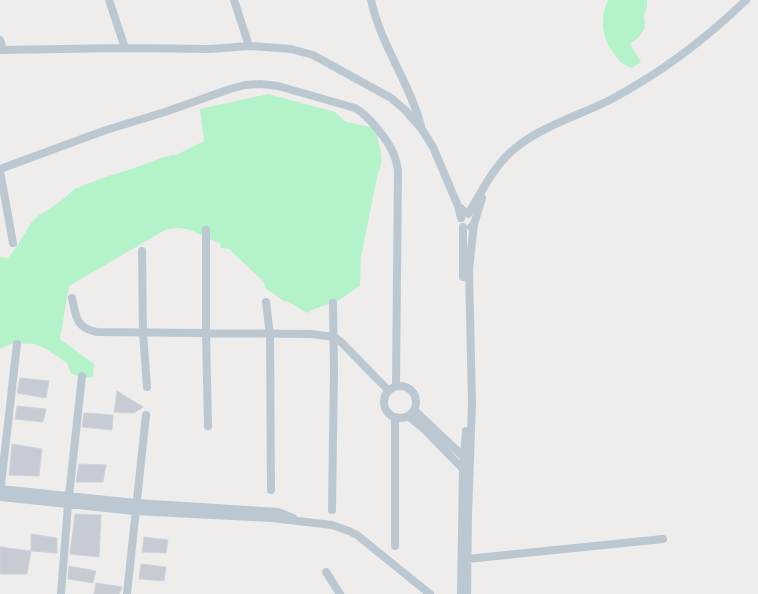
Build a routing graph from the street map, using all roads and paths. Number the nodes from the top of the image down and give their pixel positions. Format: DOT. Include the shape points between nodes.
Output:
graph roads {
  1 [pos="109,0"];
  2 [pos="234,0"];
  3 [pos="371,0"];
  4 [pos="746,0"];
  5 [pos="0,40"];
  6 [pos="249,46"];
  7 [pos="125,48"];
  8 [pos="2,50"];
  9 [pos="421,128"];
  10 [pos="0,170"];
  11 [pos="487,184"];
  12 [pos="465,216"];
  13 [pos="474,222"];
  14 [pos="463,227"];
  15 [pos="206,230"];
  16 [pos="12,243"];
  17 [pos="142,251"];
  18 [pos="72,298"];
  19 [pos="266,302"];
  20 [pos="333,303"];
  21 [pos="143,332"];
  22 [pos="206,333"];
  23 [pos="270,335"];
  24 [pos="334,337"];
  25 [pos="17,344"];
  26 [pos="82,376"];
  27 [pos="147,387"];
  28 [pos="392,388"];
  29 [pos="411,413"];
  30 [pos="146,415"];
  31 [pos="396,417"];
  32 [pos="4,421"];
  33 [pos="208,426"];
  34 [pos="426,427"];
  35 [pos="467,460"];
  36 [pos="466,472"];
  37 [pos="271,490"];
  38 [pos="0,493"];
  39 [pos="69,501"];
  40 [pos="136,507"];
  41 [pos="332,510"];
  42 [pos="663,539"];
  43 [pos="395,546"];
  44 [pos="467,559"];
  45 [pos="326,572"];
  46 [pos="60,594"];
  47 [pos="127,594"];
  48 [pos="340,594"];
  49 [pos="430,594"];
  50 [pos="460,594"];
  51 [pos="467,594"];
  1 -- 7 [label="street"];
  2 -- 6 [label="street"];
  3 -- 9 [label="street" via="378,27 412,97"];
  4 -- 11 [label="street" via="686,51 655,72 610,99 521,144 496,168"];
  5 -- 8 [label="street"];
  6 -- 7 [label="street" via="210,49"];
  6 -- 9 [label="street" via="291,49 313,54 391,98"];
  7 -- 8 [label="street"];
  9 -- 12 [label="street"];
  10 -- 16 [label="street"];
  10 -- 28 [label="street" via="106,130 245,86 278,86 359,110 390,147 398,170"];
  11 -- 12 [label="street"];
  11 -- 13 [label="street"];
  12 -- 13 [label="street" via="472,215"];
  12 -- 14 [label="street" via="461,223"];
  13 -- 14 [label="street" via="469,228"];
  13 -- 35 [label="street" via="469,269 472,404"];
  14 -- 35 [label="street"];
  15 -- 22 [label="street"];
  17 -- 21 [label="street"];
  18 -- 21 [label="street" via="79,324 84,328 98,332"];
  19 -- 23 [label="street"];
  20 -- 24 [label="street"];
  21 -- 22 [label="street"];
  21 -- 27 [label="street"];
  22 -- 23 [label="street"];
  22 -- 33 [label="street"];
  23 -- 24 [label="street" via="311,334"];
  23 -- 37 [label="street"];
  24 -- 28 [label="street"];
  24 -- 41 [label="street"];
  25 -- 32 [label="street"];
  26 -- 39 [label="street"];
  28 -- 29 [label="street" via="404,386 414,393 416,402"];
  28 -- 31 [label="street" via="384,397 384,406 388,413"];
  29 -- 31 [label="street" via="404,417"];
  29 -- 34 [label="street"];
  30 -- 40 [label="street"];
  31 -- 43 [label="street"];
  32 -- 38 [label="street"];
  34 -- 35 [label="street"];
  34 -- 36 [label="street"];
  35 -- 36 [label="street"];
  36 -- 44 [label="street"];
  36 -- 50 [label="street"];
  38 -- 39 [label="street"];
  39 -- 40 [label="street"];
  39 -- 46 [label="street"];
  40 -- 47 [label="street"];
  40 -- 49 [label="street" via="234,512 332,525 349,531"];
  42 -- 44 [label="street"];
  44 -- 51 [label="street"];
  45 -- 48 [label="street"];
}
